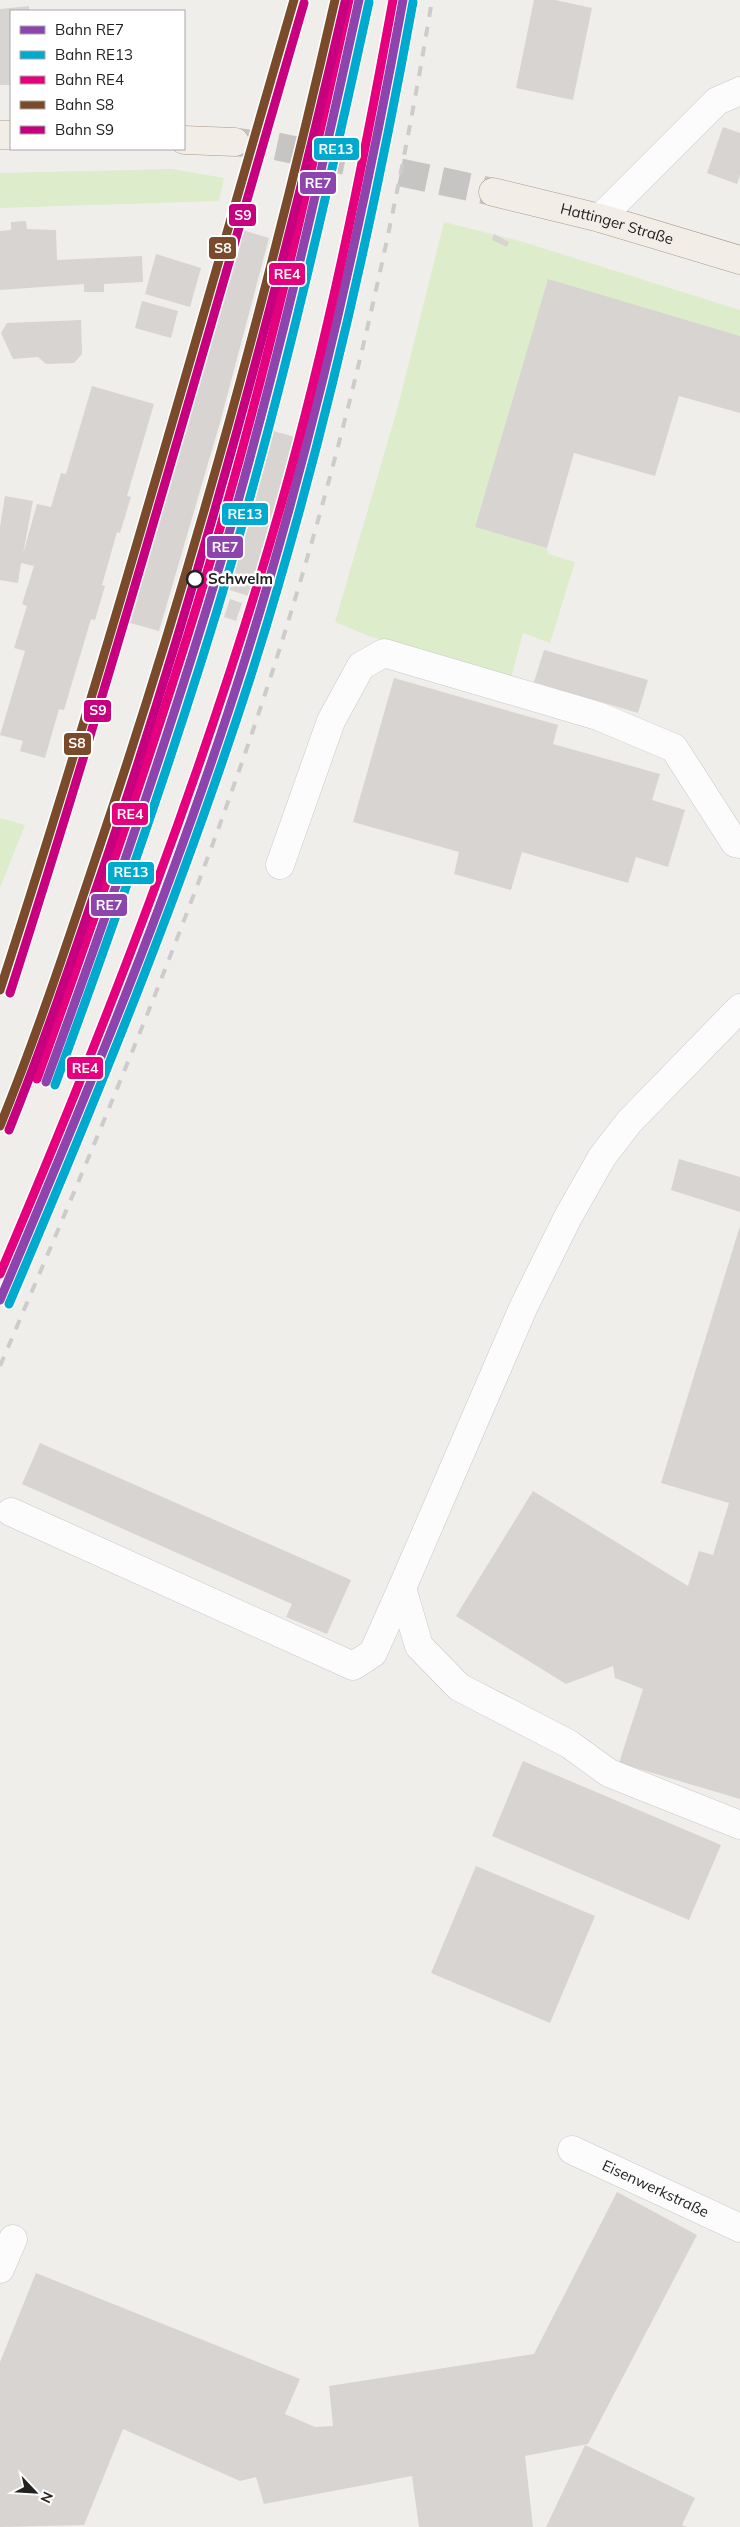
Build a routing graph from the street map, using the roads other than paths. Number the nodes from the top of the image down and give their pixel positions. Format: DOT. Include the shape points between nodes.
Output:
graph roads {
  1 [pos="740,91"];
  2 [pos="185,140"];
  3 [pos="235,142"];
  4 [pos="493,192"];
  5 [pos="600,218"];
  6 [pos="740,260"];
  7 [pos="740,844"];
  8 [pos="280,865"];
  9 [pos="740,1008"];
  10 [pos="11,1512"];
  11 [pos="402,1588"];
  12 [pos="740,1825"];
  13 [pos="572,2150"];
  14 [pos="740,2228"];
  15 [pos="13,2239"];
  16 [pos="0,2269"];
  1 -- 5 [label="lane" via="717,101"];
  2 -- 3 [label="main road"];
  4 -- 5 [label="main road, Hattinger Straße"];
  5 -- 6 [label="main road, Hattinger Straße"];
  7 -- 8 [label="lane" via="735,843 674,748 598,716 384,654 361,666 331,721"];
  9 -- 11 [label="lane" via="629,1122 602,1157 524,1306"];
  10 -- 11 [label="lane" via="353,1666 373,1653"];
  11 -- 12 [label="lane" via="419,1646 459,1687 569,1744 609,1773"];
  13 -- 14 [label="lane, Eisenwerkstraße"];
  15 -- 16 [label="lane"];
}
